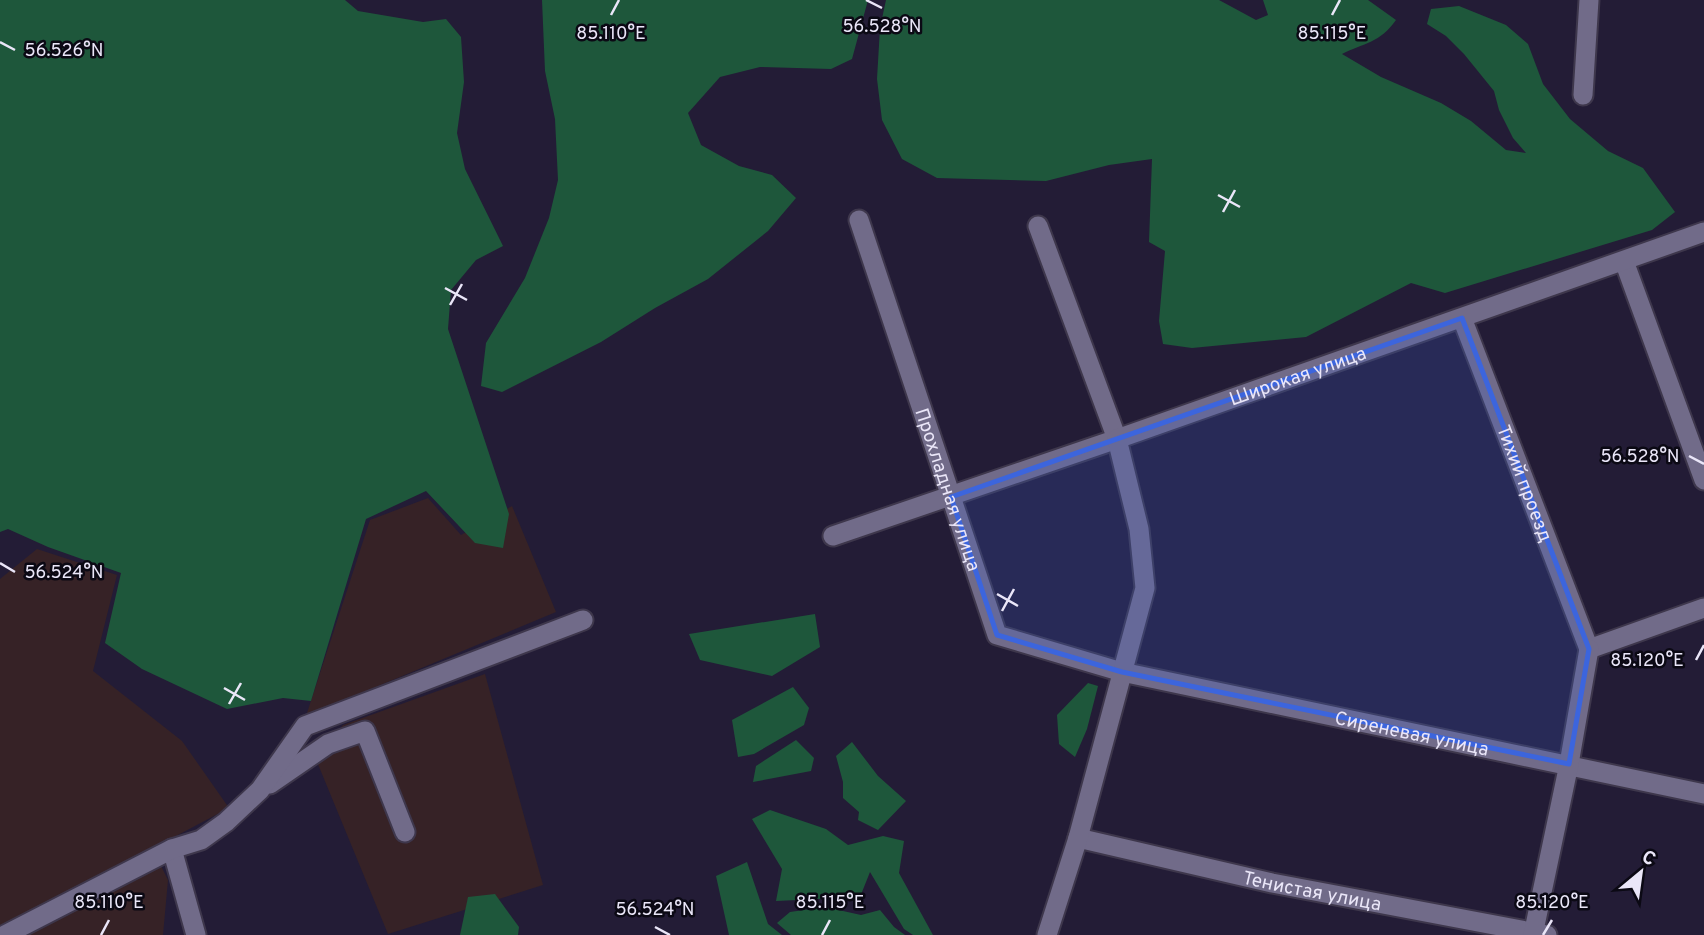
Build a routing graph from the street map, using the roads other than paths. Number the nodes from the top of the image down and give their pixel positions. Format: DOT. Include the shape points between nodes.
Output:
graph roads {
  1 [pos="1589,0"];
  2 [pos="1583,94"];
  3 [pos="859,220"];
  4 [pos="1038,226"];
  5 [pos="1704,232"];
  6 [pos="1624,261"];
  7 [pos="1462,318"];
  8 [pos="1117,439"];
  9 [pos="1704,481"];
  10 [pos="951,496"];
  11 [pos="833,536"];
  12 [pos="1704,608"];
  13 [pos="583,620"];
  14 [pos="1589,649"];
  15 [pos="1122,672"];
  16 [pos="1569,764"];
  17 [pos="260,790"];
  18 [pos="1704,794"];
  19 [pos="405,832"];
  20 [pos="1078,838"];
  21 [pos="172,849"];
  22 [pos="1538,934"];
  23 [pos="5,935"];
  24 [pos="196,935"];
  25 [pos="1047,935"];
  1 -- 2 [label="street"];
  3 -- 10 [label="street, Прохладная улица"];
  4 -- 8 [label="street"];
  5 -- 6 [label="street, Широкая улица"];
  6 -- 7 [label="street, Широкая улица"];
  6 -- 9 [label="street"];
  7 -- 8 [label="street, Широкая улица"];
  7 -- 14 [label="street, Тихий проезд"];
  8 -- 10 [label="street, Широкая улица"];
  8 -- 15 [label="street" via="1139,529 1145,588"];
  10 -- 11 [label="street, Широкая улица"];
  10 -- 15 [label="street, Прохладная улица" via="997,635"];
  12 -- 14 [label="street"];
  13 -- 17 [label="street" via="304,726"];
  14 -- 16 [label="street"];
  15 -- 16 [label="street, Сиреневая улица"];
  15 -- 20 [label="street"];
  16 -- 18 [label="street, Сиреневая улица"];
  16 -- 22 [label="street"];
  17 -- 19 [label="street" via="328,744 365,732"];
  17 -- 21 [label="street" via="201,840"];
  20 -- 22 [label="street, Тенистая улица" via="1272,883"];
  20 -- 25 [label="street"];
  21 -- 23 [label="street"];
  21 -- 24 [label="street"];
}
